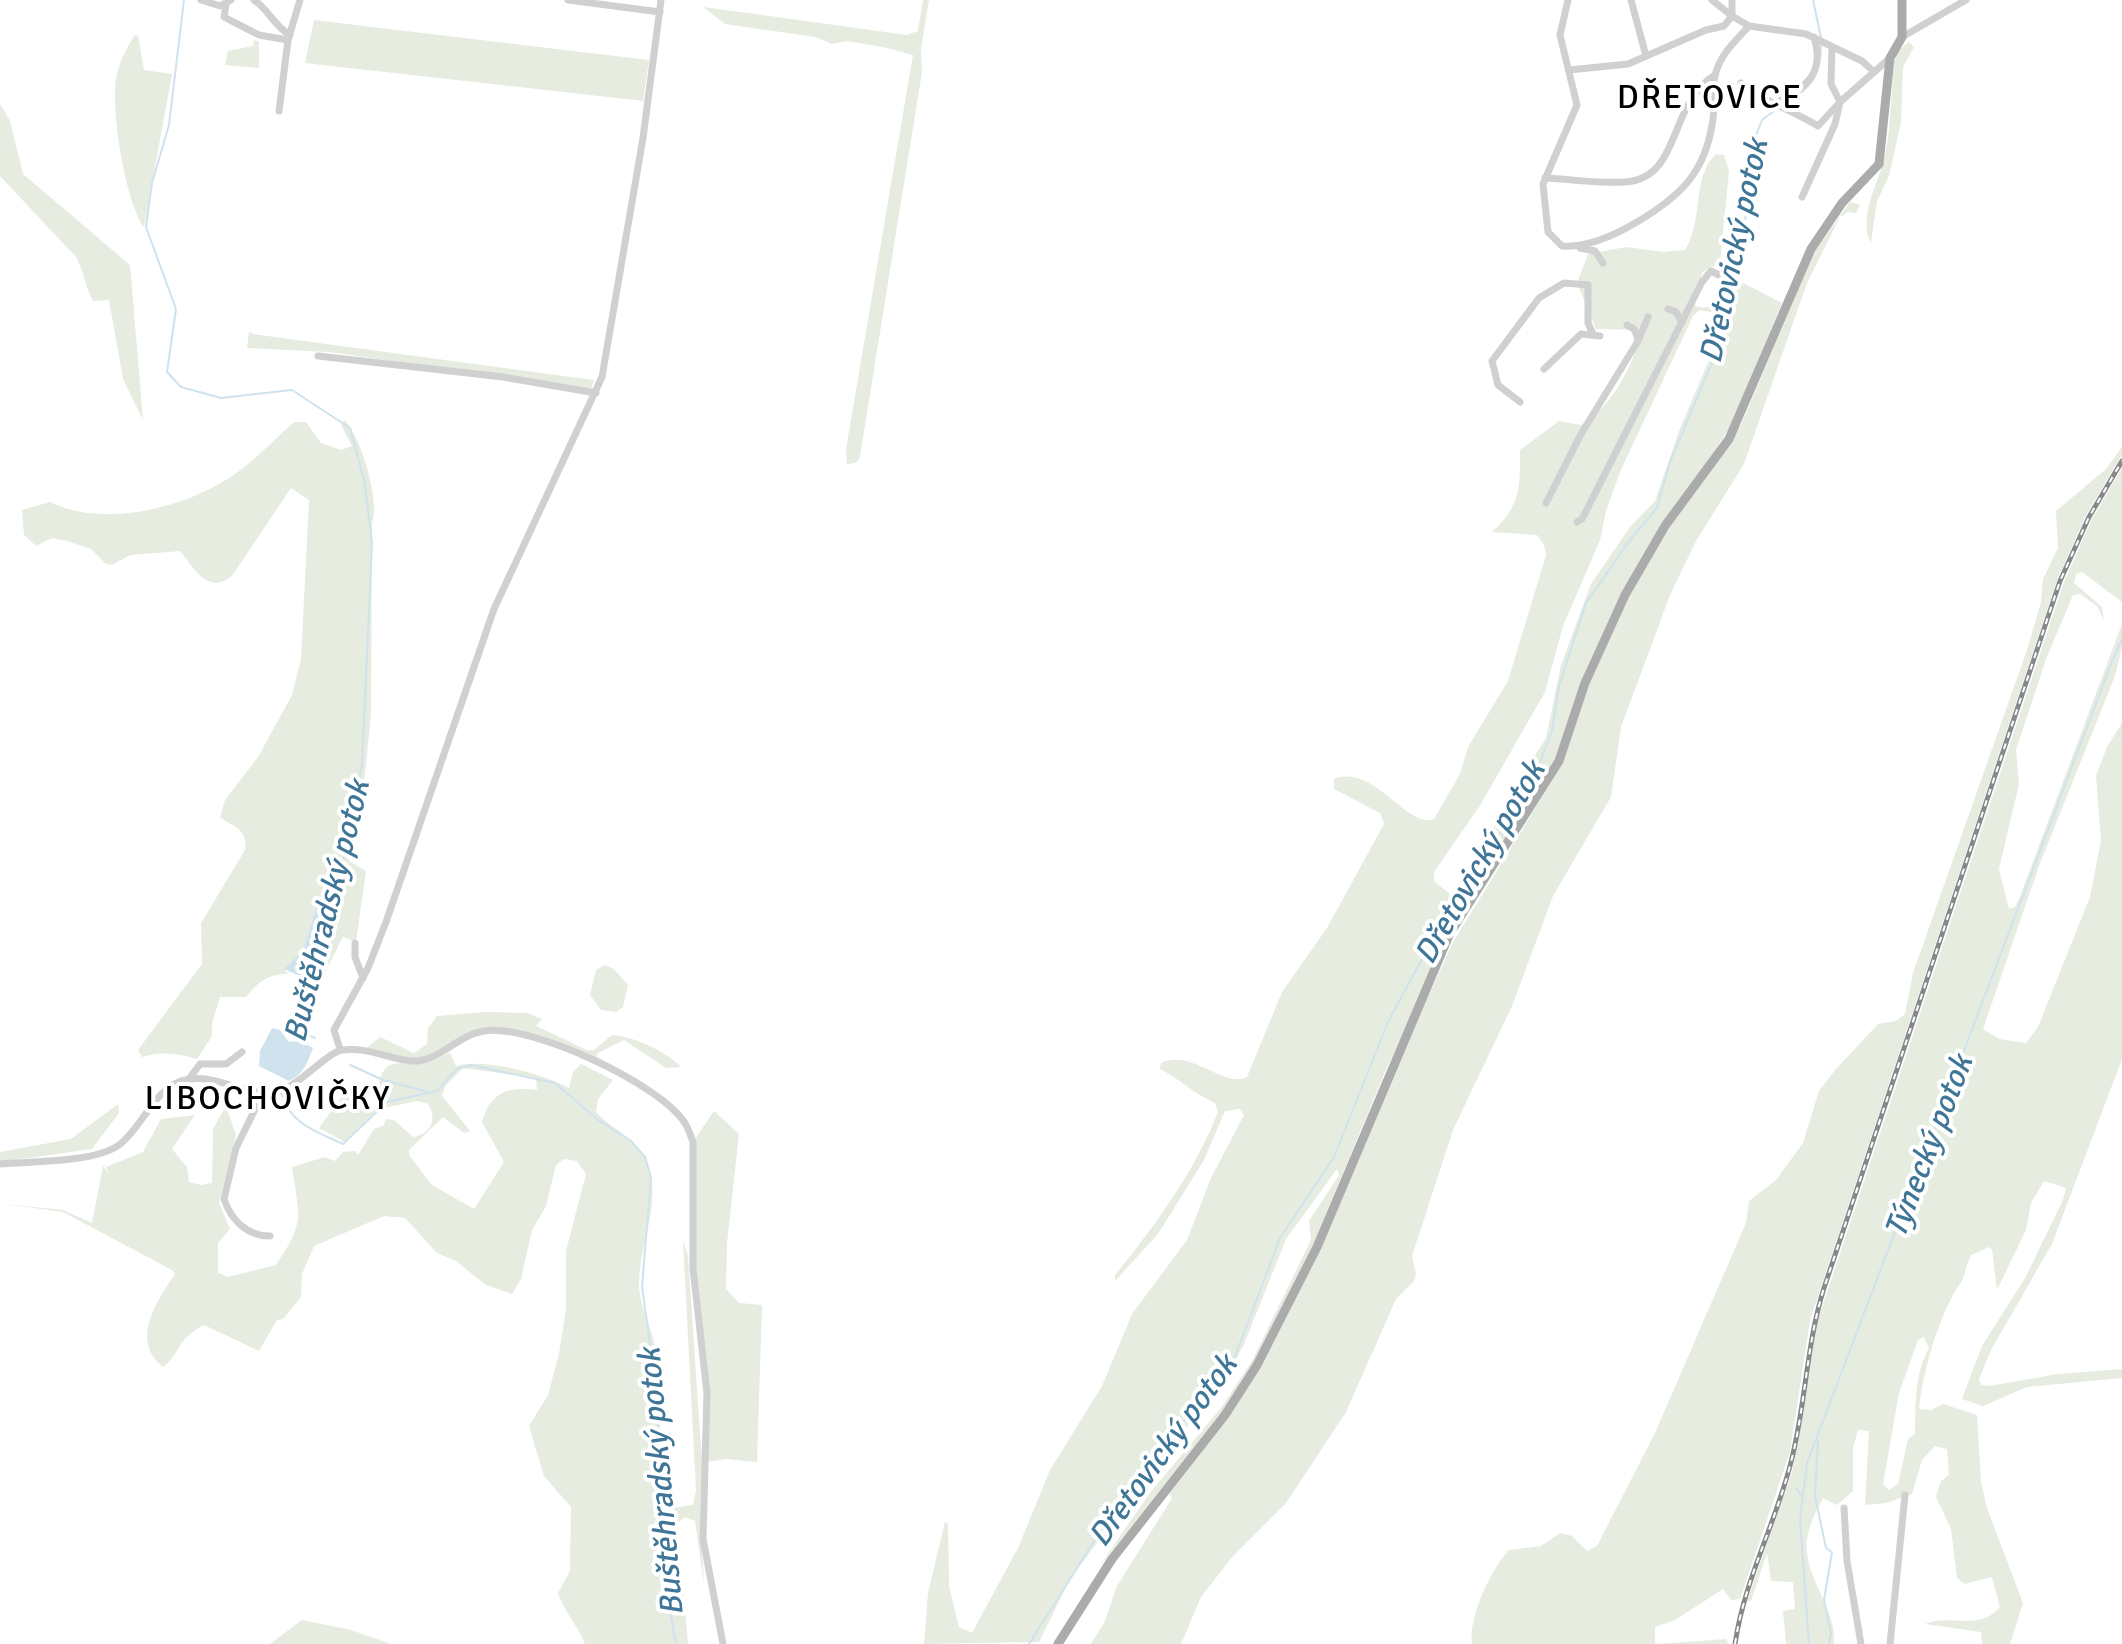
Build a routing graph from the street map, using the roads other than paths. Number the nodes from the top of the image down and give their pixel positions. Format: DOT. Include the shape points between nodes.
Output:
graph roads {
  1 [pos="201,0"];
  2 [pos="254,0"];
  3 [pos="300,0"];
  4 [pos="568,0"];
  5 [pos="661,0"];
  6 [pos="1568,0"];
  7 [pos="1631,0"];
  8 [pos="1712,0"];
  9 [pos="1732,0"];
  10 [pos="1902,0"];
  11 [pos="1966,0"];
  12 [pos="228,2"];
  13 [pos="660,12"];
  14 [pos="1732,16"];
  15 [pos="1749,26"];
  16 [pos="289,37"];
  17 [pos="1902,37"];
  18 [pos="1819,40"];
  19 [pos="1832,48"];
  20 [pos="1646,56"];
  21 [pos="1890,58"];
  22 [pos="1569,70"];
  23 [pos="1873,71"];
  24 [pos="1715,75"];
  25 [pos="1741,83"];
  26 [pos="1840,102"];
  27 [pos="1776,103"];
  28 [pos="279,111"];
  29 [pos="1818,126"];
  30 [pos="1831,133"];
  31 [pos="1545,178"];
  32 [pos="1802,197"];
  33 [pos="1567,246"];
  34 [pos="1603,263"];
  35 [pos="1725,285"];
  36 [pos="1668,309"];
  37 [pos="1648,317"];
  38 [pos="1682,322"];
  39 [pos="1627,325"];
  40 [pos="1638,341"];
  41 [pos="318,356"];
  42 [pos="1544,369"];
  43 [pos="596,393"];
  44 [pos="1520,402"];
  45 [pos="1546,503"];
  46 [pos="1577,522"];
  47 [pos="355,943"];
  48 [pos="363,978"];
  49 [pos="340,1049"];
  50 [pos="242,1052"];
  51 [pos="189,1079"];
  52 [pos="263,1093"];
  53 [pos="0,1164"];
  54 [pos="270,1236"];
  55 [pos="1905,1495"];
  56 [pos="1844,1508"];
  57 [pos="723,1644"];
  58 [pos="1058,1644"];
  59 [pos="1861,1644"];
  60 [pos="1890,1644"];
  1 -- 12 [label="street"];
  2 -- 16 [label="street"];
  3 -- 16 [label="street"];
  4 -- 13 [label="street"];
  5 -- 13 [label="street"];
  6 -- 22 [label="street" via="1560,35"];
  7 -- 20 [label="street"];
  8 -- 14 [label="street"];
  9 -- 14 [label="street"];
  10 -- 17 [label="main road"];
  11 -- 17 [label="street"];
  12 -- 16 [label="street" via="223,16 234,23 259,35"];
  13 -- 43 [label="street" via="608,352"];
  14 -- 15 [label="street"];
  14 -- 20 [label="street" via="1724,26"];
  15 -- 18 [label="street"];
  15 -- 24 [label="street" via="1725,53"];
  16 -- 28 [label="street"];
  17 -- 21 [label="main road"];
  18 -- 19 [label="street"];
  18 -- 27 [label="street" via="1818,66 1810,83"];
  19 -- 23 [label="street"];
  19 -- 26 [label="street" via="1831,84"];
  20 -- 22 [label="street" via="1628,64"];
  21 -- 23 [label="street"];
  21 -- 58 [label="main road" via="1879,164 1842,203 1811,249 1729,439 1665,526 1625,595 1585,683 1559,761 1450,933 1317,1247 1263,1353 1225,1415 1112,1559"];
  22 -- 31 [label="street" via="1577,105"];
  23 -- 26 [label="street"];
  24 -- 31 [label="street" via="1691,95 1666,159 1652,174 1626,182"];
  24 -- 33 [label="street" via="1707,151 1690,181 1670,203 1630,226 1593,243"];
  25 -- 27 [label="street" via="1765,102"];
  26 -- 29 [label="street"];
  26 -- 30 [label="street"];
  27 -- 29 [label="street"];
  29 -- 30 [label="street"];
  30 -- 32 [label="street"];
  31 -- 33 [label="street" via="1548,232 1556,244"];
  33 -- 34 [label="street" via="1595,251"];
  35 -- 38 [label="street" via="1720,273 1707,274"];
  36 -- 38 [label="street"];
  37 -- 40 [label="street"];
  38 -- 46 [label="street"];
  39 -- 40 [label="street"];
  40 -- 45 [label="street"];
  41 -- 43 [label="street"];
  42 -- 44 [label="street" via="1581,334 1597,335 1588,323 1588,285 1564,283 1539,298 1492,361 1498,385"];
  43 -- 48 [label="street" via="494,609"];
  47 -- 48 [label="street"];
  48 -- 49 [label="street" via="334,1030"];
  49 -- 52 [label="street" via="296,1084"];
  49 -- 57 [label="street" via="381,1051 417,1061 484,1030 529,1033 634,1082 686,1124 695,1164 693,1268 707,1393 703,1539"];
  50 -- 51 [label="street" via="226,1064 200,1064"];
  51 -- 52 [label="street"];
  51 -- 53 [label="street" via="169,1089 111,1150"];
  52 -- 54 [label="street" via="237,1145 224,1199 236,1222"];
  55 -- 60 [label="street"];
  56 -- 59 [label="street"];
}
